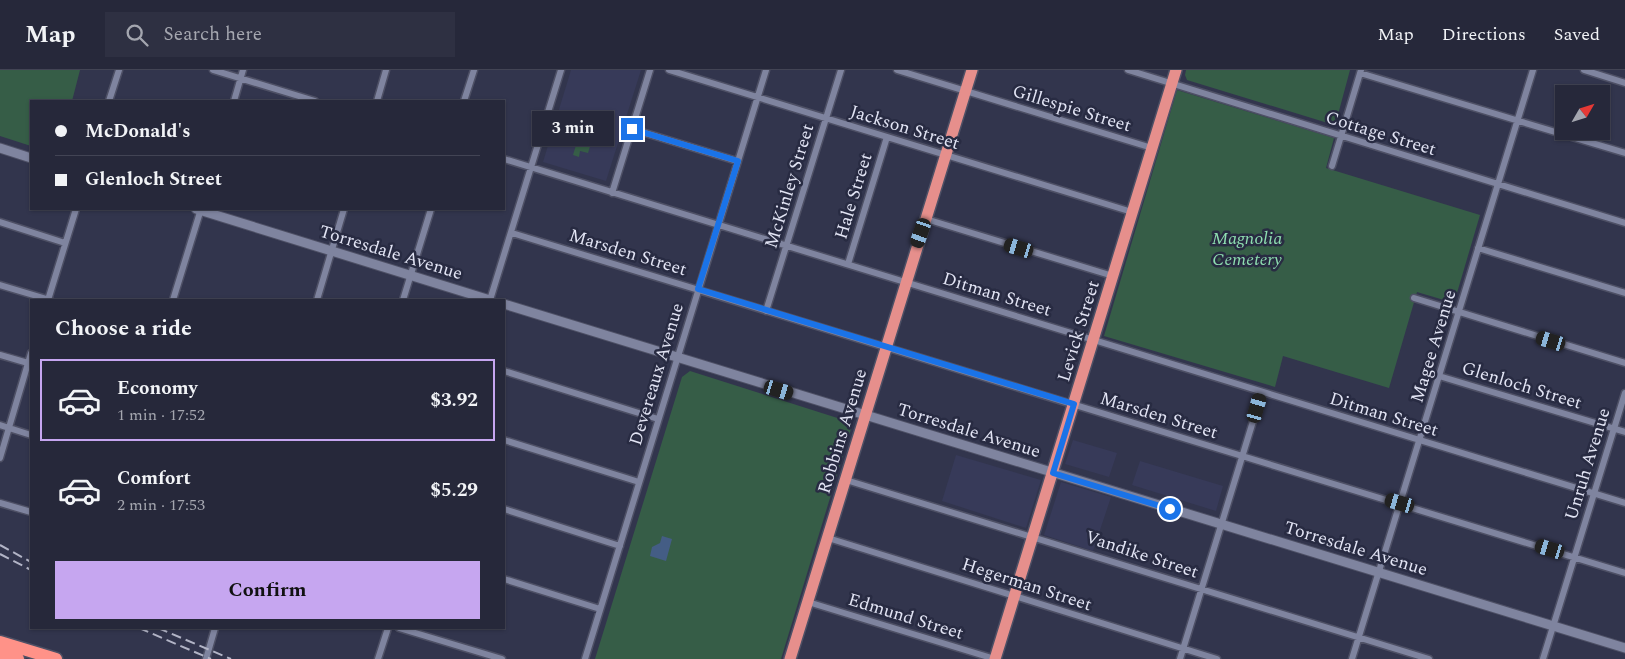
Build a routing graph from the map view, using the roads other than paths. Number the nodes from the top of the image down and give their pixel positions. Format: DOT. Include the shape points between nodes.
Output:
graph roads {
  1 [pos="119,70"];
  2 [pos="213,70"];
  3 [pos="243,70"];
  4 [pos="386,70"];
  5 [pos="474,70"];
  6 [pos="561,70"];
  7 [pos="650,70"];
  8 [pos="669,70"];
  9 [pos="766,70"];
  10 [pos="841,70"];
  11 [pos="897,70"];
  12 [pos="972,70"];
  13 [pos="1128,70"];
  14 [pos="1176,70"];
  15 [pos="1533,70"];
  16 [pos="1584,70"];
  17 [pos="1361,72"];
  18 [pos="240,79"];
  19 [pos="1172,83"];
  20 [pos="1625,83"];
  21 [pos="966,90"];
  22 [pos="758,97"];
  23 [pos="110,100"];
  24 [pos="234,100"];
  25 [pos="312,100"];
  26 [pos="377,100"];
  27 [pos="464,100"];
  28 [pos="826,119"];
  29 [pos="1518,121"];
  30 [pos="632,129"];
  31 [pos="1341,136"];
  32 [pos="887,137"];
  33 [pos="0,148"];
  34 [pos="1152,148"];
  35 [pos="1625,153"];
  36 [pos="944,154"];
  37 [pos="30,158"];
  38 [pos="505,159"];
  39 [pos="738,161"];
  40 [pos="1332,166"];
  41 [pos="531,168"];
  42 [pos="1498,184"];
  43 [pos="612,192"];
  44 [pos="76,210"];
  45 [pos="199,210"];
  46 [pos="202,210"];
  47 [pos="344,210"];
  48 [pos="431,210"];
  49 [pos="1132,212"];
  50 [pos="926,219"];
  51 [pos="0,222"];
  52 [pos="1625,223"];
  53 [pos="718,226"];
  54 [pos="512,232"];
  55 [pos="65,243"];
  56 [pos="786,246"];
  57 [pos="1478,248"];
  58 [pos="331,250"];
  59 [pos="848,264"];
  60 [pos="411,275"];
  61 [pos="1113,276"];
  62 [pos="906,282"];
  63 [pos="0,285"];
  64 [pos="698,289"];
  65 [pos="1625,293"];
  66 [pos="1414,298"];
  67 [pos="46,299"];
  68 [pos="49,299"];
  69 [pos="173,299"];
  70 [pos="317,299"];
  71 [pos="404,299"];
  72 [pos="487,299"];
  73 [pos="490,299"];
  74 [pos="505,304"];
  75 [pos="766,311"];
  76 [pos="1459,312"];
  77 [pos="1094,339"];
  78 [pos="886,347"];
  79 [pos="0,355"];
  80 [pos="30,356"];
  81 [pos="677,358"];
  82 [pos="28,363"];
  83 [pos="1625,363"];
  84 [pos="505,371"];
  85 [pos="1439,376"];
  86 [pos="1262,392"];
  87 [pos="1625,393"];
  88 [pos="1074,404"];
  89 [pos="865,416"];
  90 [pos="658,419"];
  91 [pos="0,425"];
  92 [pos="9,428"];
  93 [pos="1614,429"];
  94 [pos="1625,432"];
  95 [pos="30,435"];
  96 [pos="505,440"];
  97 [pos="1420,441"];
  98 [pos="1243,457"];
  99 [pos="0,458"];
  100 [pos="1053,473"];
  101 [pos="846,480"];
  102 [pos="639,482"];
  103 [pos="1594,494"];
  104 [pos="0,503"];
  105 [pos="1400,503"];
  106 [pos="1625,503"];
  107 [pos="505,509"];
  108 [pos="30,512"];
  109 [pos="1221,524"];
  110 [pos="1033,536"];
  111 [pos="828,538"];
  112 [pos="620,546"];
  113 [pos="1574,556"];
  114 [pos="1379,572"];
  115 [pos="1625,573"];
  116 [pos="505,580"];
  117 [pos="1201,589"];
  118 [pos="1015,595"];
  119 [pos="808,602"];
  120 [pos="600,609"];
  121 [pos="1553,626"];
  122 [pos="215,629"];
  123 [pos="388,629"];
  124 [pos="402,629"];
  125 [pos="1359,638"];
  126 [pos="0,642"];
  127 [pos="1625,648"];
  128 [pos="1184,649"];
  129 [pos="0,654"];
  130 [pos="18,659"];
  131 [pos="56,659"];
  132 [pos="206,659"];
  133 [pos="378,659"];
  134 [pos="502,659"];
  135 [pos="585,659"];
  136 [pos="790,659"];
  137 [pos="995,659"];
  138 [pos="1180,659"];
  139 [pos="1217,659"];
  140 [pos="1352,659"];
  141 [pos="1430,659"];
  142 [pos="1543,659"];
  1 -- 23 [label="street"];
  2 -- 18 [label="street"];
  3 -- 18 [label="street"];
  4 -- 26 [label="street"];
  5 -- 27 [label="street"];
  6 -- 41 [label="street"];
  7 -- 30 [label="street"];
  8 -- 22 [label="street, Jackson Street"];
  9 -- 22 [label="street, Devereaux Avenue"];
  10 -- 28 [label="street, McKinley Street"];
  11 -- 21 [label="street, Gillespie Street"];
  12 -- 21 [label="highway, Robbins Avenue"];
  13 -- 19 [label="street, Cottage Street"];
  14 -- 19 [label="highway, Levick Street"];
  15 -- 29 [label="street, Magee Avenue"];
  16 -- 20 [label="street"];
  17 -- 29 [label="street"];
  17 -- 31 [label="street"];
  18 -- 24 [label="street"];
  18 -- 25 [label="street"];
  19 -- 31 [label="street, Cottage Street"];
  19 -- 34 [label="highway, Levick Street"];
  21 -- 34 [label="street, Gillespie Street"];
  21 -- 36 [label="highway, Robbins Avenue"];
  22 -- 28 [label="street, Jackson Street"];
  22 -- 39 [label="street, Devereaux Avenue"];
  28 -- 32 [label="street, Jackson Street"];
  28 -- 56 [label="street, McKinley Street"];
  29 -- 35 [label="street"];
  29 -- 42 [label="street, Magee Avenue"];
  30 -- 39 [label="street"];
  30 -- 43 [label="street"];
  31 -- 40 [label="street"];
  31 -- 42 [label="street, Cottage Street"];
  32 -- 36 [label="street, Jackson Street"];
  32 -- 59 [label="street, Hale Street"];
  33 -- 37 [label="street"];
  34 -- 49 [label="highway, Levick Street"];
  36 -- 49 [label="street, Jackson Street"];
  36 -- 50 [label="highway, Robbins Avenue"];
  38 -- 41 [label="street, Ditman Street"];
  39 -- 53 [label="street, Devereaux Avenue"];
  41 -- 43 [label="street, Ditman Street"];
  41 -- 54 [label="street"];
  42 -- 52 [label="street, Cottage Street"];
  42 -- 57 [label="street, Magee Avenue"];
  43 -- 53 [label="street, Ditman Street"];
  44 -- 55 [label="street"];
  45 -- 69 [label="street"];
  46 -- 58 [label="street, Torresdale Avenue"];
  47 -- 58 [label="street"];
  48 -- 60 [label="street"];
  49 -- 61 [label="highway, Levick Street"];
  50 -- 61 [label="street"];
  50 -- 62 [label="highway, Robbins Avenue"];
  51 -- 55 [label="street"];
  53 -- 56 [label="street, Ditman Street"];
  53 -- 64 [label="street, Devereaux Avenue"];
  54 -- 64 [label="street, Marsden Street"];
  54 -- 73 [label="street"];
  55 -- 68 [label="street"];
  56 -- 59 [label="street, Ditman Street"];
  56 -- 75 [label="street, McKinley Street"];
  57 -- 65 [label="street"];
  57 -- 76 [label="street, Magee Avenue"];
  58 -- 60 [label="street, Torresdale Avenue"];
  58 -- 70 [label="street"];
  59 -- 62 [label="street, Ditman Street"];
  60 -- 71 [label="street"];
  60 -- 72 [label="street, Torresdale Avenue"];
  61 -- 77 [label="highway, Levick Street"];
  62 -- 77 [label="street, Ditman Street"];
  62 -- 78 [label="highway, Robbins Avenue"];
  63 -- 67 [label="street"];
  64 -- 75 [label="street, Marsden Street"];
  64 -- 81 [label="street, Devereaux Avenue"];
  66 -- 76 [label="street"];
  74 -- 81 [label="street, Torresdale Avenue"];
  75 -- 78 [label="street, Marsden Street"];
  76 -- 83 [label="street"];
  76 -- 85 [label="street, Magee Avenue"];
  77 -- 86 [label="street, Ditman Street"];
  77 -- 88 [label="highway, Levick Street"];
  78 -- 88 [label="street, Marsden Street"];
  78 -- 89 [label="highway, Robbins Avenue"];
  79 -- 82 [label="street"];
  80 -- 82 [label="street"];
  81 -- 89 [label="street, Torresdale Avenue"];
  81 -- 90 [label="street, Devereaux Avenue"];
  82 -- 92 [label="street"];
  84 -- 90 [label="street"];
  85 -- 93 [label="street, Glenloch Street"];
  85 -- 97 [label="street, Magee Avenue"];
  86 -- 97 [label="street, Ditman Street"];
  86 -- 98 [label="street"];
  87 -- 93 [label="street, Unruh Avenue"];
  88 -- 98 [label="street, Marsden Street"];
  88 -- 100 [label="highway, Levick Street"];
  89 -- 100 [label="street, Torresdale Avenue"];
  89 -- 101 [label="highway, Robbins Avenue"];
  90 -- 102 [label="street, Devereaux Avenue"];
  91 -- 92 [label="street"];
  92 -- 95 [label="street"];
  92 -- 99 [label="street"];
  93 -- 94 [label="street, Glenloch Street"];
  93 -- 103 [label="street, Unruh Avenue"];
  96 -- 102 [label="street"];
  97 -- 103 [label="street, Ditman Street"];
  97 -- 105 [label="street, Magee Avenue"];
  98 -- 105 [label="street, Marsden Street"];
  98 -- 109 [label="street"];
  100 -- 109 [label="street, Torresdale Avenue"];
  100 -- 110 [label="highway, Levick Street"];
  101 -- 110 [label="street, Vandike Street"];
  101 -- 111 [label="highway, Robbins Avenue"];
  102 -- 112 [label="street, Devereaux Avenue"];
  103 -- 106 [label="street, Ditman Street"];
  103 -- 113 [label="street, Unruh Avenue"];
  104 -- 108 [label="street"];
  105 -- 113 [label="street, Marsden Street"];
  105 -- 114 [label="street, Magee Avenue"];
  107 -- 112 [label="street"];
  109 -- 114 [label="street, Torresdale Avenue"];
  109 -- 117 [label="street"];
  110 -- 117 [label="street, Vandike Street"];
  110 -- 118 [label="highway, Levick Street"];
  111 -- 118 [label="street, Hegerman Street"];
  111 -- 119 [label="highway, Robbins Avenue"];
  112 -- 120 [label="street, Devereaux Avenue"];
  113 -- 115 [label="street, Marsden Street"];
  113 -- 121 [label="street, Unruh Avenue"];
  114 -- 121 [label="street, Torresdale Avenue"];
  114 -- 125 [label="street, Magee Avenue"];
  116 -- 120 [label="street"];
  117 -- 125 [label="street, Vandike Street"];
  117 -- 128 [label="street"];
  118 -- 128 [label="street, Hegerman Street"];
  118 -- 137 [label="highway, Levick Street"];
  119 -- 136 [label="highway, Robbins Avenue"];
  119 -- 137 [label="street, Edmund Street"];
  120 -- 135 [label="street, Devereaux Avenue"];
  121 -- 127 [label="street, Torresdale Avenue"];
  121 -- 142 [label="street, Unruh Avenue"];
  122 -- 132 [label="street"];
  123 -- 133 [label="street"];
  124 -- 134 [label="street"];
  125 -- 140 [label="street, Magee Avenue"];
  125 -- 141 [label="street, Vandike Street"];
  126 -- 131 [label="highway"];
  128 -- 138 [label="street"];
  128 -- 139 [label="street, Hegerman Street"];
  129 -- 130 [label="highway"];
}
